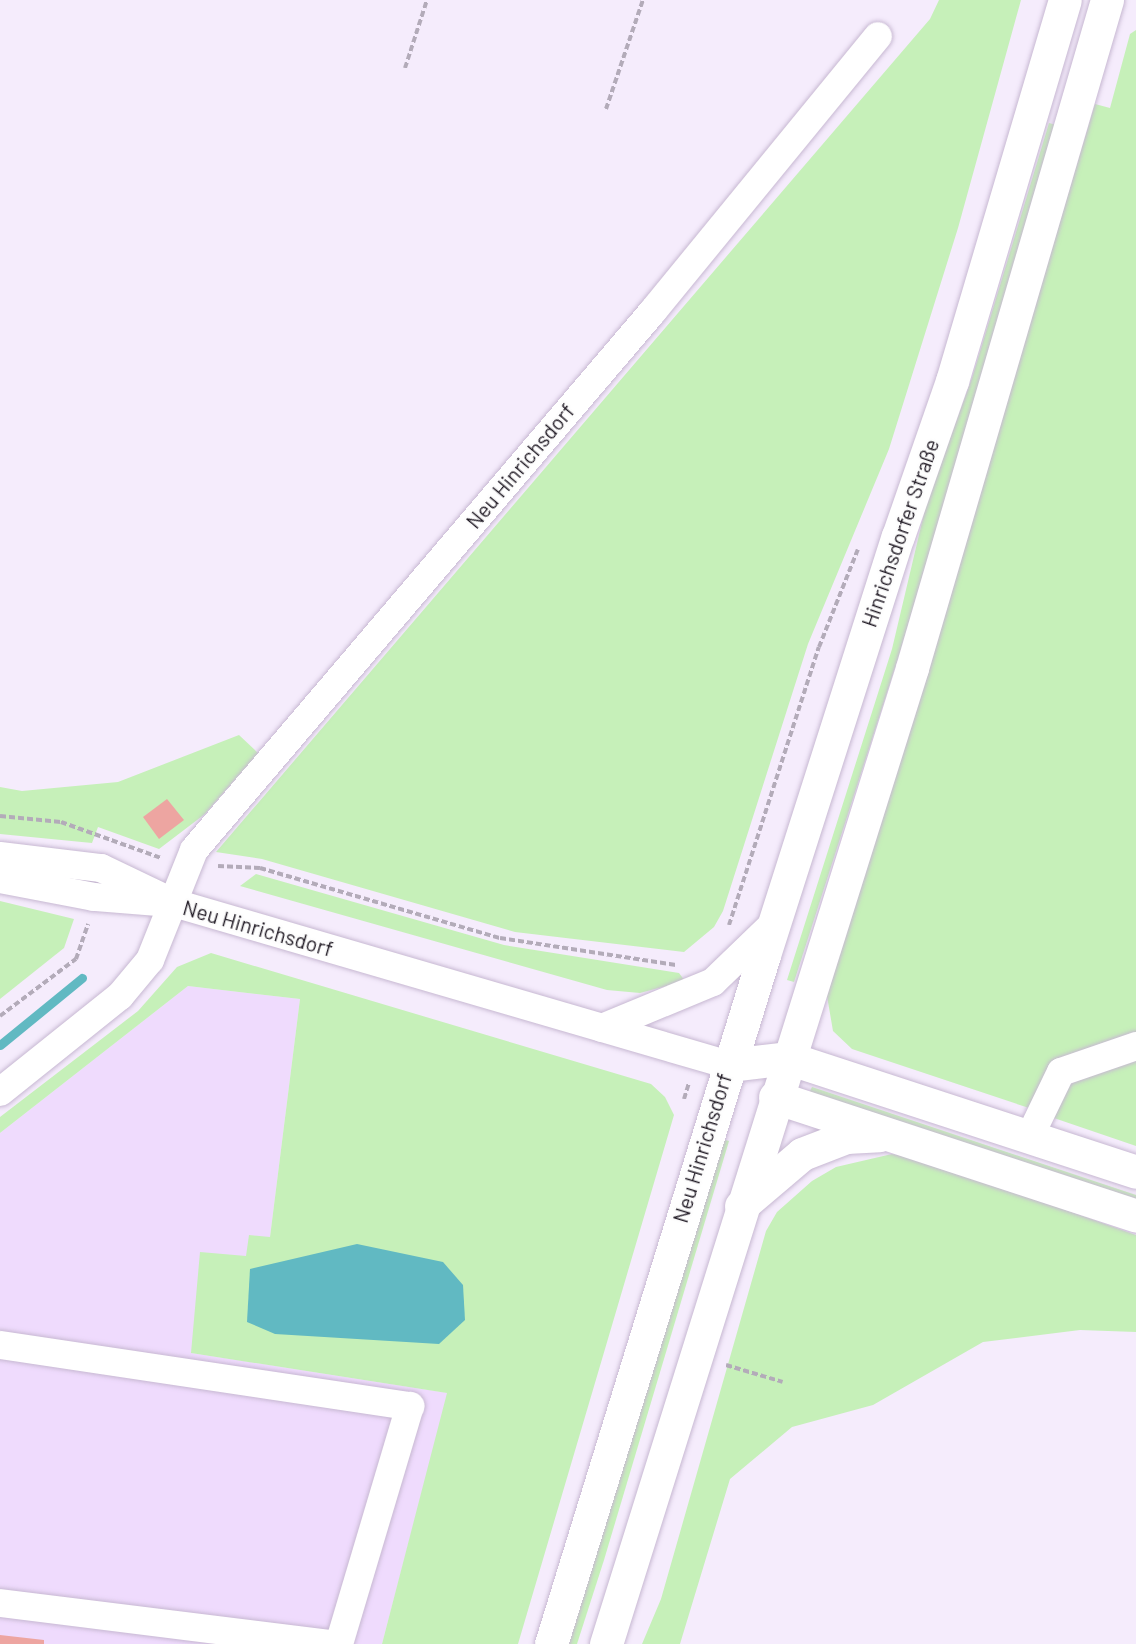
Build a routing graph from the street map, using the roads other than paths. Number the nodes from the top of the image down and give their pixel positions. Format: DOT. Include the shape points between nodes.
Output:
graph roads {
  1 [pos="1065,0"];
  2 [pos="1104,13"];
  3 [pos="878,36"];
  4 [pos="0,856"];
  5 [pos="0,879"];
  6 [pos="174,903"];
  7 [pos="774,923"];
  8 [pos="602,1028"];
  9 [pos="1136,1046"];
  10 [pos="788,1058"];
  11 [pos="729,1065"];
  12 [pos="0,1092"];
  13 [pos="775,1096"];
  14 [pos="1030,1136"];
  15 [pos="903,1137"];
  16 [pos="1136,1172"];
  17 [pos="741,1206"];
  18 [pos="1136,1216"];
  19 [pos="0,1345"];
  20 [pos="0,1603"];
  21 [pos="331,1644"];
  22 [pos="339,1644"];
  23 [pos="551,1644"];
  24 [pos="606,1644"];
  1 -- 7 [label="main road, Hinrichsdorfer Straße" via="952,381 897,536"];
  2 -- 10 [label="main road" via="912,668"];
  3 -- 6 [label="street, Neu Hinrichsdorf" via="653,311 194,850"];
  4 -- 6 [label="street, Neu Hinrichsdorf" via="101,868"];
  5 -- 6 [label="street, Neu Hinrichsdorf" via="94,897"];
  6 -- 8 [label="street, Neu Hinrichsdorf"];
  6 -- 12 [label="street, Neu Hinrichsdorf" via="150,960 120,996"];
  7 -- 8 [label="street" via="713,982"];
  7 -- 11 [label="main road, Hinrichsdorfer Straße"];
  8 -- 11 [label="street, Neu Hinrichsdorf"];
  9 -- 14 [label="street" via="1061,1072"];
  10 -- 11 [label="main road"];
  10 -- 13 [label="main road"];
  10 -- 14 [label="main road"];
  11 -- 13 [label="main road"];
  11 -- 23 [label="main road, Neu Hinrichsdorf"];
  13 -- 15 [label="main road"];
  13 -- 17 [label="main road"];
  14 -- 16 [label="main road"];
  15 -- 17 [label="main road" via="863,1134 814,1148"];
  15 -- 18 [label="main road"];
  17 -- 24 [label="main road"];
  19 -- 22 [label="street" via="410,1406"];
  20 -- 21 [label="street"];
}
